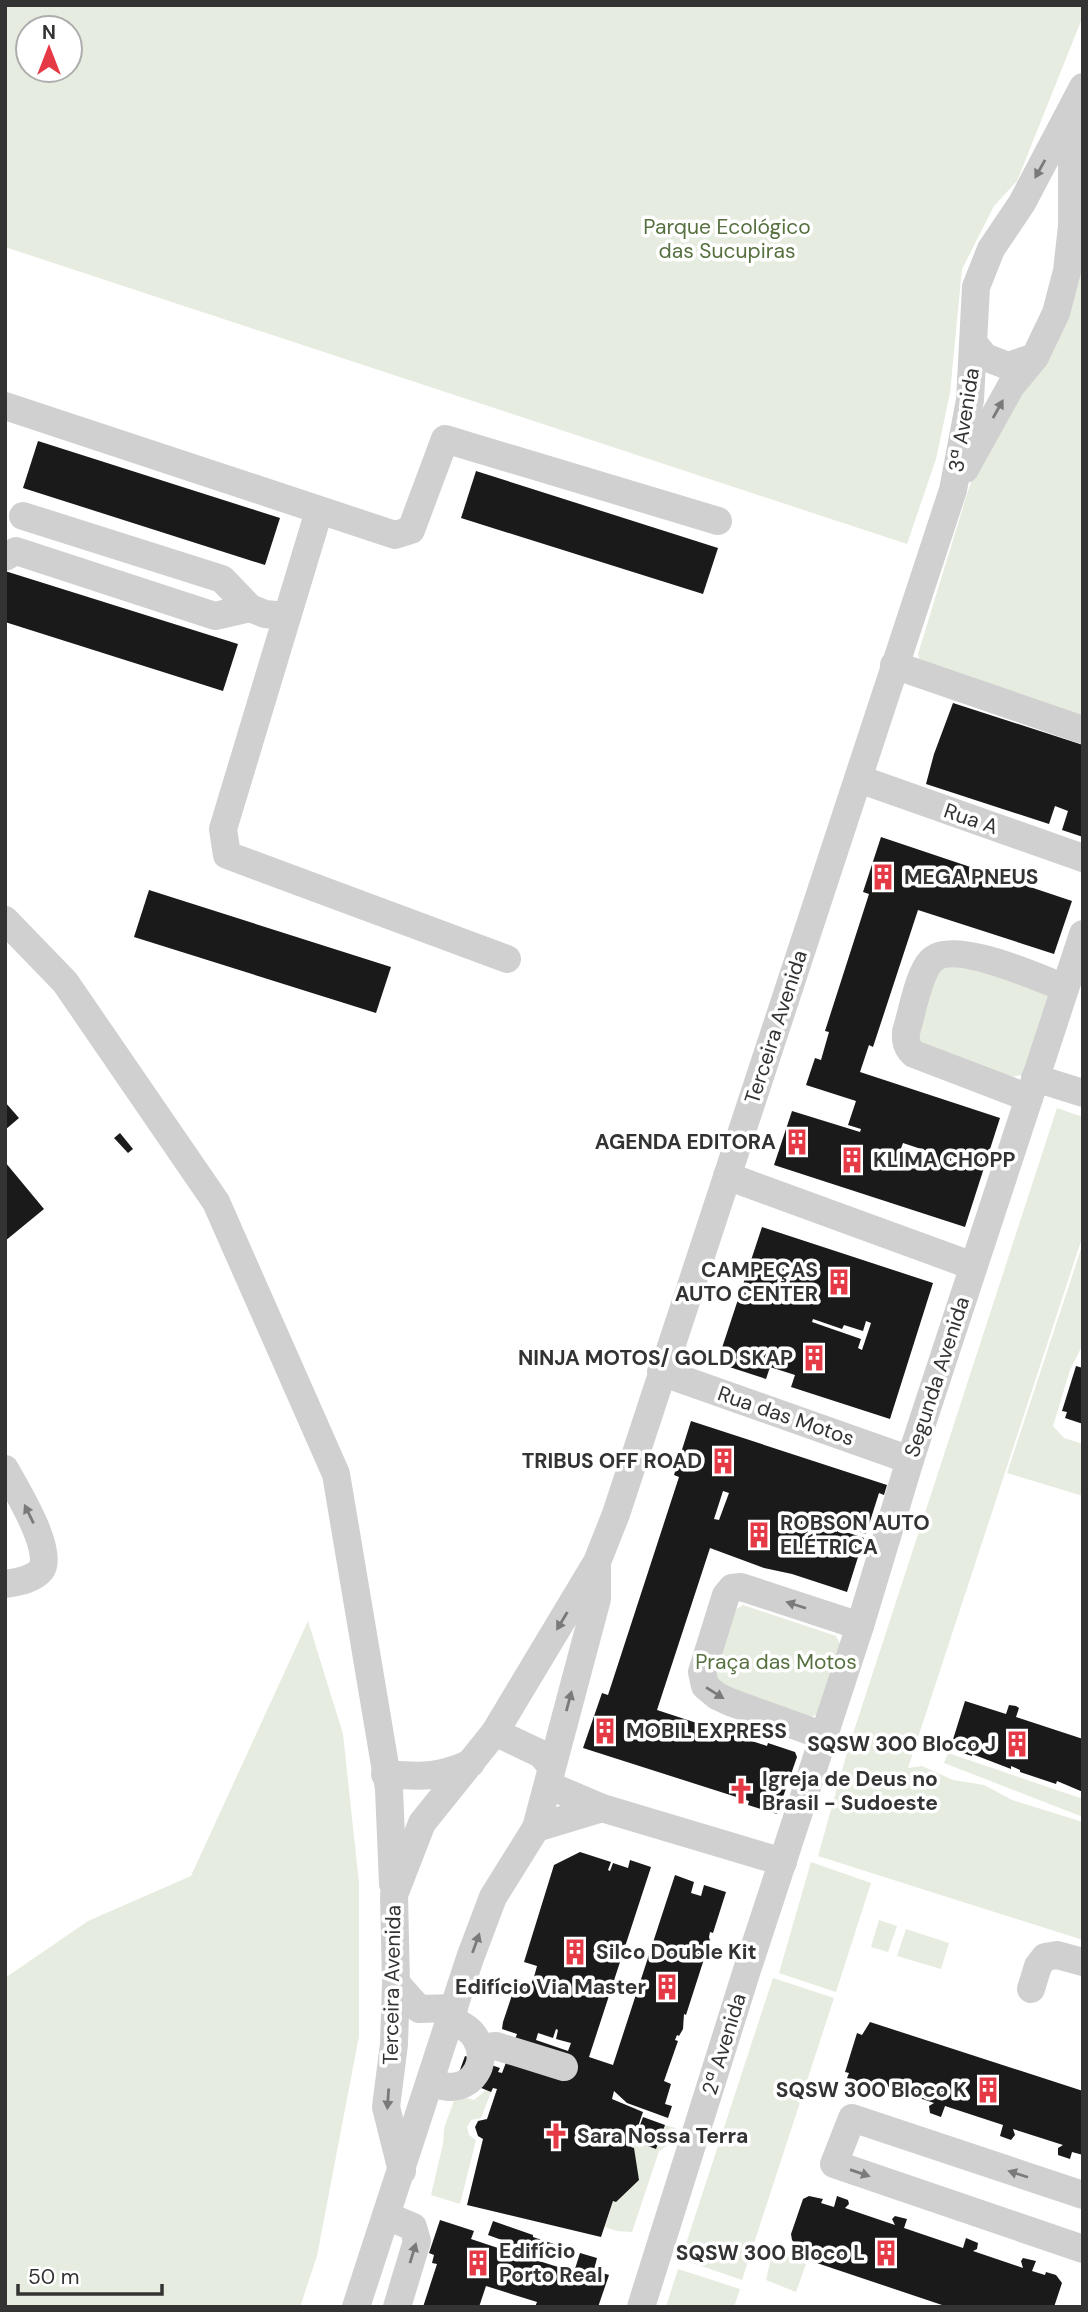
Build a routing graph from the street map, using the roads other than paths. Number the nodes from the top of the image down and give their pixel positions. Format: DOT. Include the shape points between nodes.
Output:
graph roads {
  1 [pos="1083,87"];
  2 [pos="1083,106"];
  3 [pos="1021,203"];
  4 [pos="1072,226"];
  5 [pos="975,345"];
  6 [pos="1035,357"];
  7 [pos="7,415"];
  8 [pos="953,490"];
  9 [pos="319,511"];
  10 [pos="23,516"];
  11 [pos="718,521"];
  12 [pos="5,557"];
  13 [pos="250,608"];
  14 [pos="287,616"];
  15 [pos="894,665"];
  16 [pos="1083,730"];
  17 [pos="859,779"];
  18 [pos="1083,858"];
  19 [pos="5,920"];
  20 [pos="1083,934"];
  21 [pos="507,958"];
  22 [pos="1065,988"];
  23 [pos="1032,1088"];
  24 [pos="1083,1093"];
  25 [pos="727,1176"];
  26 [pos="973,1266"];
  27 [pos="661,1372"];
  28 [pos="911,1460"];
  29 [pos="5,1469"];
  30 [pos="597,1562"];
  31 [pos="5,1584"];
  32 [pos="860,1626"];
  33 [pos="495,1732"];
  34 [pos="824,1736"];
  35 [pos="474,1761"];
  36 [pos="549,1776"];
  37 [pos="387,1782"];
  38 [pos="603,1808"];
  39 [pos="796,1821"];
  40 [pos="422,1823"];
  41 [pos="536,1828"];
  42 [pos="783,1861"];
  43 [pos="394,1895"];
  44 [pos="1083,1962"];
  45 [pos="396,1983"];
  46 [pos="1031,1989"];
  47 [pos="452,2014"];
  48 [pos="481,2049"];
  49 [pos="564,2067"];
  50 [pos="430,2083"];
  51 [pos="401,2171"];
  52 [pos="1083,2195"];
  53 [pos="387,2216"];
  54 [pos="1083,2249"];
  55 [pos="356,2307"];
  56 [pos="397,2307"];
  57 [pos="641,2307"];
  1 -- 3 [label="street, 3ª Avenida, one-way"];
  2 -- 4 [label="street, 3ª Avenida" via="1072,163"];
  3 -- 4 [label="street" via="1040,200 1060,210"];
  3 -- 5 [label="street, 3ª Avenida" via="991,248 976,288"];
  4 -- 6 [label="street, 3ª Avenida" via="1056,313"];
  5 -- 6 [label="street" via="985,356 1008,366"];
  5 -- 8 [label="street, 3ª Avenida"];
  8 -- 6 [label="street, 3ª Avenida, one-way" via="1011,386"];
  7 -- 9 [label="street"];
  8 -- 15 [label="street, Terceira Avenida"];
  9 -- 11 [label="street" via="395,535 411,530 445,439"];
  9 -- 14 [label="street"];
  10 -- 13 [label="street" via="222,579"];
  12 -- 13 [label="street" via="16,551 215,616"];
  13 -- 14 [label="street"];
  14 -- 21 [label="street" via="223,829 227,855"];
  15 -- 16 [label="street"];
  15 -- 17 [label="street, Terceira Avenida"];
  17 -- 18 [label="street, Rua A"];
  17 -- 25 [label="street, Terceira Avenida"];
  19 -- 37 [label="street" via="65,982 216,1202 337,1474"];
  20 -- 22 [label="street, Segunda Avenida"];
  22 -- 23 [label="street, Segunda Avenida"];
  22 -- 23 [label="street" via="956,953 937,955 924,972 906,1032 909,1050"];
  23 -- 24 [label="street"];
  23 -- 26 [label="street, Segunda Avenida"];
  25 -- 26 [label="street"];
  25 -- 27 [label="street, Terceira Avenida"];
  26 -- 28 [label="street, Segunda Avenida"];
  27 -- 28 [label="street, Rua das Motos"];
  27 -- 30 [label="street, Terceira Avenida"];
  28 -- 32 [label="street, Segunda Avenida"];
  31 -- 29 [label="street, one-way" via="34,1576 45,1561 35,1526"];
  30 -- 33 [label="street, Terceira Avenida, one-way"];
  36 -- 30 [label="street, Terceira Avenida, one-way" via="597,1599"];
  32 -- 34 [label="street, Segunda Avenida"];
  32 -- 34 [label="street, one-way" via="741,1587 726,1595 702,1672 705,1686 730,1702"];
  33 -- 35 [label="street, Terceira Avenida"];
  33 -- 36 [label="street" via="541,1754"];
  34 -- 39 [label="street, Segunda Avenida"];
  35 -- 37 [label="street" via="448,1773"];
  35 -- 40 [label="street, Terceira Avenida"];
  36 -- 38 [label="street"];
  36 -- 41 [label="street, Terceira Avenida"];
  37 -- 40 [label="street"];
  37 -- 43 [label="street"];
  38 -- 41 [label="street"];
  38 -- 42 [label="street"];
  39 -- 42 [label="street, 2ª Avenida"];
  40 -- 43 [label="street, Terceira Avenida"];
  47 -- 41 [label="street, Terceira Avenida, one-way" via="493,1897"];
  42 -- 57 [label="street, 2ª Avenida"];
  43 -- 45 [label="street, Terceira Avenida"];
  44 -- 46 [label="street" via="1057,1955 1045,1957"];
  45 -- 47 [label="street" via="419,2009"];
  45 -- 51 [label="street, Terceira Avenida, one-way" via="386,2107"];
  47 -- 48 [label="street"];
  47 -- 50 [label="street, Terceira Avenida"];
  48 -- 49 [label="street" via="496,2046"];
  48 -- 50 [label="street" via="480,2066 465,2083 453,2087"];
  50 -- 51 [label="street, Terceira Avenida"];
  51 -- 53 [label="street, Terceira Avenida"];
  52 -- 54 [label="street, one-way" via="852,2118 834,2164"];
  53 -- 55 [label="street, Terceira Avenida"];
  56 -- 53 [label="street, one-way" via="417,2241 413,2227"];
}
